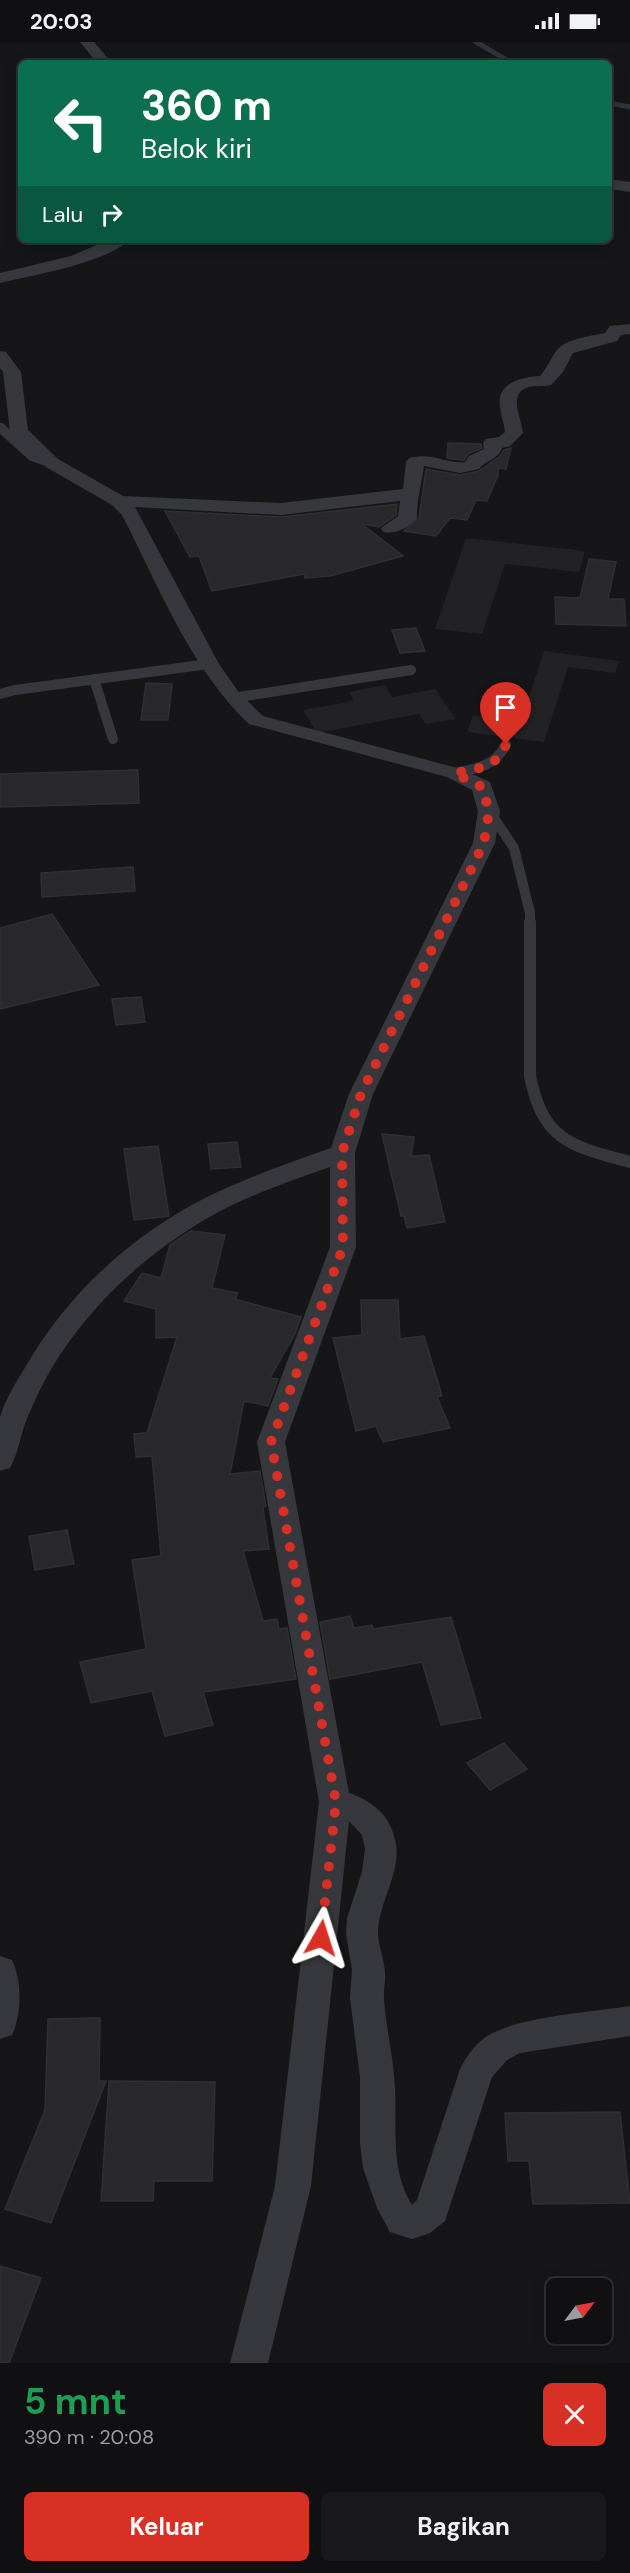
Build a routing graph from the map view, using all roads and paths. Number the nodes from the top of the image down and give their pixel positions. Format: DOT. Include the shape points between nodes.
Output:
graph roads {
  1 [pos="87,42"];
  2 [pos="102,60"];
  3 [pos="612,185"];
  4 [pos="630,188"];
  5 [pos="114,243"];
  6 [pos="0,278"];
  7 [pos="630,329"];
  8 [pos="0,356"];
  9 [pos="0,427"];
  10 [pos="52,463"];
  11 [pos="412,494"];
  12 [pos="119,501"];
  13 [pos="390,528"];
  14 [pos="209,664"];
  15 [pos="411,670"];
  16 [pos="94,679"];
  17 [pos="0,694"];
  18 [pos="233,698"];
  19 [pos="113,740"];
  20 [pos="506,744"];
  21 [pos="454,773"];
  22 [pos="489,811"];
  23 [pos="342,1153"];
  24 [pos="630,1162"];
  25 [pos="0,1461"];
  26 [pos="336,1802"];
  27 [pos="0,1970"];
  28 [pos="630,2021"];
  29 [pos="0,2024"];
  30 [pos="249,2363"];
  1 -- 2 [label="street"];
  3 -- 4 [label="street"];
  5 -- 6 [label="street" via="59,264"];
  7 -- 11 [label="street" via="616,330 611,337 566,350 545,381 520,384 512,390 508,403 514,433 504,442 492,443 493,450 469,468 460,469 441,461 416,462"];
  8 -- 10 [label="street" via="12,372 19,431"];
  9 -- 10 [label="lane" via="32,456"];
  10 -- 12 [label="street"];
  11 -- 12 [label="street" via="281,509"];
  11 -- 13 [label="street" via="406,509 408,518"];
  12 -- 14 [label="street" via="130,513"];
  14 -- 16 [label="lane"];
  14 -- 18 [label="street"];
  15 -- 18 [label="lane"];
  16 -- 17 [label="lane"];
  16 -- 19 [label="lane"];
  18 -- 21 [label="street" via="256,720"];
  20 -- 21 [label="lane" via="503,754 491,764"];
  21 -- 22 [label="street" via="482,787"];
  22 -- 23 [label="street" via="484,843 361,1094"];
  22 -- 24 [label="lane" via="514,848 530,912 533,1098 542,1117 561,1139 583,1150"];
  23 -- 25 [label="street" via="204,1209 162,1235 105,1283 53,1344 35,1374"];
  23 -- 26 [label="street" via="343,1247 271,1442"];
  26 -- 28 [label="street" via="356,1808 369,1818 379,1837 378,1872 362,1932 378,2090 377,2145 389,2191 402,2220 422,2220 432,2209 471,2084 485,2058 514,2039"];
  26 -- 30 [label="street" via="293,2186"];
  27 -- 29 [label="street"];
}
